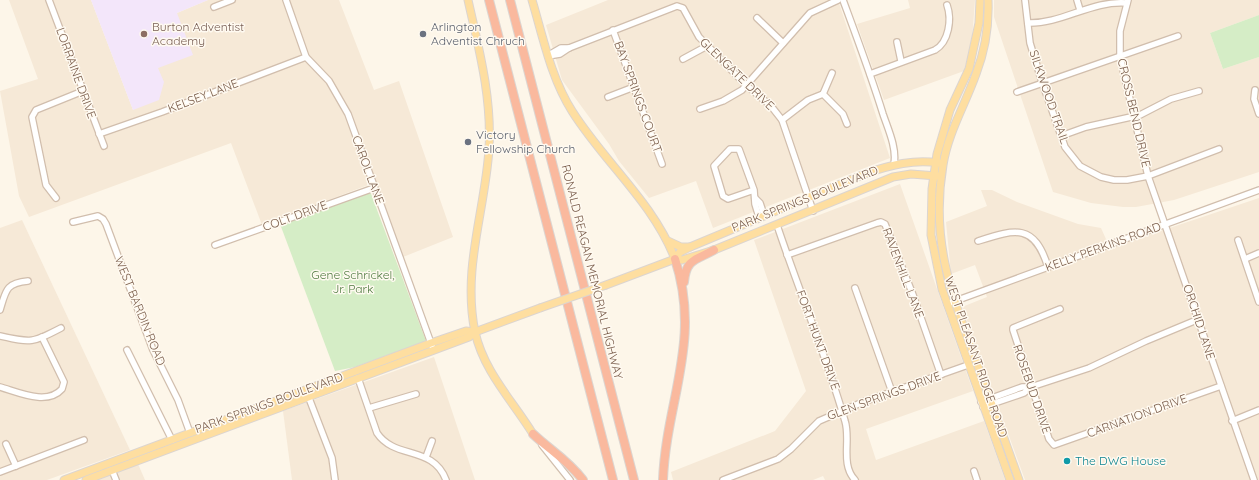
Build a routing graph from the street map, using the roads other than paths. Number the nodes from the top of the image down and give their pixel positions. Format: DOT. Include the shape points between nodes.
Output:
graph roads {
  1 [pos="49,0"];
  2 [pos="232,0"];
  3 [pos="286,0"];
  4 [pos="468,0"];
  5 [pos="489,0"];
  6 [pos="510,0"];
  7 [pos="532,0"];
  8 [pos="838,0"];
  9 [pos="843,0"];
  10 [pos="980,0"];
  11 [pos="988,0"];
  12 [pos="1025,0"];
  13 [pos="1077,0"];
  14 [pos="1128,1"];
  15 [pos="947,5"];
  16 [pos="214,7"];
  17 [pos="1080,10"];
  18 [pos="757,18"];
  19 [pos="1028,22"];
  20 [pos="613,30"];
  21 [pos="1178,36"];
  22 [pos="783,42"];
  23 [pos="897,42"];
  24 [pos="707,46"];
  25 [pos="548,56"];
  26 [pos="306,57"];
  27 [pos="1120,57"];
  28 [pos="683,59"];
  29 [pos="901,61"];
  30 [pos="832,73"];
  31 [pos="870,74"];
  32 [pos="1042,82"];
  33 [pos="746,85"];
  34 [pos="634,87"];
  35 [pos="1255,90"];
  36 [pos="83,91"];
  37 [pos="1199,91"];
  38 [pos="1017,92"];
  39 [pos="823,94"];
  40 [pos="608,97"];
  41 [pos="700,109"];
  42 [pos="1259,114"];
  43 [pos="1133,117"];
  44 [pos="782,120"];
  45 [pos="847,124"];
  46 [pos="99,134"];
  47 [pos="1061,136"];
  48 [pos="104,146"];
  49 [pos="939,146"];
  50 [pos="1219,149"];
  51 [pos="922,162"];
  52 [pos="939,163"];
  53 [pos="662,164"];
  54 [pos="894,164"];
  55 [pos="909,175"];
  56 [pos="933,175"];
  57 [pos="942,176"];
  58 [pos="1148,176"];
  59 [pos="374,188"];
  60 [pos="754,190"];
  61 [pos="1259,190"];
  62 [pos="932,193"];
  63 [pos="808,197"];
  64 [pos="56,198"];
  65 [pos="813,211"];
  66 [pos="762,216"];
  67 [pos="73,222"];
  68 [pos="1165,224"];
  69 [pos="777,225"];
  70 [pos="735,228"];
  71 [pos="1238,240"];
  72 [pos="668,241"];
  73 [pos="978,241"];
  74 [pos="215,245"];
  75 [pos="690,247"];
  76 [pos="714,250"];
  77 [pos="1259,253"];
  78 [pos="787,255"];
  79 [pos="676,259"];
  80 [pos="1244,259"];
  81 [pos="1048,267"];
  82 [pos="28,281"];
  83 [pos="684,287"];
  84 [pos="855,288"];
  85 [pos="954,301"];
  86 [pos="1259,302"];
  87 [pos="947,304"];
  88 [pos="1060,309"];
  89 [pos="0,310"];
  90 [pos="1199,319"];
  91 [pos="61,328"];
  92 [pos="475,332"];
  93 [pos="0,336"];
  94 [pos="42,337"];
  95 [pos="432,347"];
  96 [pos="127,350"];
  97 [pos="968,366"];
  98 [pos="941,375"];
  99 [pos="358,378"];
  100 [pos="1221,386"];
  101 [pos="0,387"];
  102 [pos="1031,387"];
  103 [pos="892,392"];
  104 [pos="307,393"];
  105 [pos="416,394"];
  106 [pos="991,401"];
  107 [pos="982,405"];
  108 [pos="369,408"];
  109 [pos="1259,410"];
  110 [pos="842,412"];
  111 [pos="1232,421"];
  112 [pos="214,424"];
  113 [pos="217,431"];
  114 [pos="190,433"];
  115 [pos="533,434"];
  116 [pos="84,440"];
  117 [pos="172,440"];
  118 [pos="432,441"];
  119 [pos="6,444"];
  120 [pos="1054,445"];
  121 [pos="144,450"];
  122 [pos="426,457"];
  123 [pos="147,458"];
  124 [pos="565,459"];
  125 [pos="557,464"];
  126 [pos="16,466"];
  127 [pos="112,470"];
  128 [pos="974,471"];
  129 [pos="0,472"];
  130 [pos="64,480"];
  131 [pos="86,480"];
  132 [pos="116,480"];
  133 [pos="335,480"];
  134 [pos="446,480"];
  135 [pos="570,480"];
  136 [pos="583,480"];
  137 [pos="613,480"];
  138 [pos="634,480"];
  139 [pos="663,480"];
  140 [pos="722,480"];
  141 [pos="854,480"];
  142 [pos="977,480"];
  143 [pos="1010,480"];
  144 [pos="1019,480"];
  145 [pos="1254,480"];
  1 -- 36 [label="street, LORRAINE DRIVE"];
  2 -- 16 [label="street"];
  3 -- 26 [label="street, CAROL LANE"];
  4 -- 92 [label="main road" via="485,73 490,133 470,288"];
  5 -- 137 [label="highway"];
  6 -- 138 [label="highway, RONALD REAGAN MEMORIAL HIGHWAY"];
  7 -- 25 [label="main road"];
  8 -- 22 [label="street" via="810,13"];
  9 -- 31 [label="street"];
  10 -- 49 [label="main road, WEST PLEASANT RIDGE ROAD" via="979,23 969,69 950,110"];
  11 -- 52 [label="main road, WEST PLEASANT RIDGE ROAD" via="987,33 980,62"];
  12 -- 19 [label="street, SILKWOOD TRAIL"];
  13 -- 17 [label="street"];
  14 -- 17 [label="street" via="1111,1"];
  14 -- 27 [label="street, CROSS BEND DRIVE" via="1120,31"];
  15 -- 29 [label="street" via="950,14 942,45 935,50"];
  17 -- 19 [label="street" via="1047,21"];
  18 -- 22 [label="street"];
  19 -- 32 [label="street, SILKWOOD TRAIL" via="1030,43"];
  20 -- 24 [label="street, GLENGATE DRIVE" via="679,6 683,8 693,29"];
  20 -- 25 [label="street, GLENGATE DRIVE"];
  20 -- 34 [label="street, BAY SPRINGS COURT"];
  21 -- 27 [label="street"];
  22 -- 33 [label="street"];
  23 -- 29 [label="street"];
  24 -- 28 [label="street"];
  24 -- 33 [label="street, GLENGATE DRIVE"];
  25 -- 72 [label="main road" via="571,110 607,160 651,213"];
  26 -- 46 [label="street, KELSEY LANE"];
  26 -- 59 [label="street, CAROL LANE" via="329,81 348,114"];
  27 -- 32 [label="street"];
  27 -- 43 [label="street, CROSS BEND DRIVE"];
  29 -- 31 [label="street"];
  30 -- 39 [label="street"];
  31 -- 54 [label="street" via="895,156"];
  32 -- 38 [label="street"];
  32 -- 47 [label="street, SILKWOOD TRAIL"];
  33 -- 41 [label="street" via="732,97"];
  33 -- 44 [label="street, GLENGATE DRIVE" via="771,106"];
  34 -- 40 [label="street"];
  34 -- 53 [label="street, BAY SPRINGS COURT"];
  35 -- 42 [label="street" via="1254,99"];
  36 -- 46 [label="street, LORRAINE DRIVE"];
  36 -- 64 [label="street" via="34,112 34,133 46,185"];
  37 -- 43 [label="street" via="1171,99"];
  39 -- 44 [label="street" via="808,100"];
  39 -- 45 [label="street" via="843,114"];
  43 -- 47 [label="street" via="1086,127"];
  43 -- 58 [label="street, CROSS BEND DRIVE"];
  44 -- 63 [label="street, GLENGATE DRIVE"];
  46 -- 48 [label="street, LORRAINE DRIVE"];
  47 -- 58 [label="street, SILKWOOD TRAIL" via="1073,159 1092,174 1114,180"];
  49 -- 51 [label="main road"];
  49 -- 52 [label="main road, WEST PLEASANT RIDGE ROAD"];
  50 -- 58 [label="street, SILKWOOD TRAIL"];
  51 -- 52 [label="main road, PARK SPRINGS BOULEVARD"];
  51 -- 54 [label="main road, PARK SPRINGS BOULEVARD"];
  52 -- 56 [label="main road, WEST PLEASANT RIDGE ROAD"];
  52 -- 57 [label="main road, WEST PLEASANT RIDGE ROAD"];
  54 -- 63 [label="main road, PARK SPRINGS BOULEVARD"];
  55 -- 56 [label="main road, PARK SPRINGS BOULEVARD"];
  55 -- 62 [label="main road" via="924,179"];
  55 -- 65 [label="main road, PARK SPRINGS BOULEVARD" via="893,177"];
  56 -- 57 [label="main road, PARK SPRINGS BOULEVARD"];
  56 -- 62 [label="main road, WEST PLEASANT RIDGE ROAD"];
  57 -- 85 [label="main road, WEST PLEASANT RIDGE ROAD" via="938,216 940,242"];
  58 -- 68 [label="street, CROSS BEND DRIVE"];
  59 -- 74 [label="street, COLT DRIVE"];
  59 -- 95 [label="street, CAROL LANE"];
  60 -- 60 [label="street" via="739,149 730,149 715,164 714,169 723,196 728,199"];
  60 -- 66 [label="street"];
  61 -- 68 [label="street, KELLY PERKINS ROAD"];
  62 -- 87 [label="main road, WEST PLEASANT RIDGE ROAD" via="932,242"];
  63 -- 65 [label="street, GLENGATE DRIVE"];
  63 -- 66 [label="main road, PARK SPRINGS BOULEVARD"];
  65 -- 69 [label="main road, PARK SPRINGS BOULEVARD"];
  66 -- 70 [label="main road, PARK SPRINGS BOULEVARD"];
  67 -- 114 [label="street, WEST BARDIN ROAD" via="98,216 106,224 153,350 178,400"];
  68 -- 81 [label="street, KELLY PERKINS ROAD"];
  68 -- 90 [label="street, ORCHID LANE"];
  69 -- 76 [label="main road, PARK SPRINGS BOULEVARD"];
  69 -- 78 [label="street, FORT HUNT DRIVE"];
  70 -- 75 [label="main road, PARK SPRINGS BOULEVARD"];
  70 -- 76 [label="main road" via="716,241"];
  71 -- 80 [label="street"];
  72 -- 75 [label="main road" via="681,247"];
  72 -- 79 [label="main road"];
  73 -- 81 [label="street" via="1012,232 1027,234 1040,246"];
  75 -- 79 [label="main road, PARK SPRINGS BOULEVARD" via="680,252"];
  76 -- 79 [label="main road, PARK SPRINGS BOULEVARD" via="682,260"];
  76 -- 83 [label="highway" via="696,258 687,266"];
  77 -- 80 [label="street"];
  78 -- 98 [label="street, RAVENHILL LANE" via="877,223 885,224"];
  78 -- 110 [label="street, FORT HUNT DRIVE" via="835,385"];
  79 -- 83 [label="highway"];
  79 -- 92 [label="main road, PARK SPRINGS BOULEVARD, bridge"];
  80 -- 86 [label="street"];
  81 -- 85 [label="street, KELLY PERKINS ROAD"];
  82 -- 89 [label="street" via="13,283 7,288"];
  83 -- 139 [label="highway" via="686,335"];
  84 -- 103 [label="street"];
  85 -- 87 [label="street, KELLY PERKINS ROAD"];
  85 -- 106 [label="main road, WEST PLEASANT RIDGE ROAD"];
  87 -- 97 [label="main road, WEST PLEASANT RIDGE ROAD"];
  88 -- 102 [label="street, ROSEBUD DRIVE" via="1013,328"];
  90 -- 100 [label="street, ORCHID LANE"];
  90 -- 102 [label="street" via="1089,368"];
  91 -- 94 [label="street"];
  92 -- 95 [label="main road, PARK SPRINGS BOULEVARD" via="469,338"];
  92 -- 115 [label="main road" via="492,376"];
  93 -- 94 [label="street" via="26,342"];
  94 -- 101 [label="street" via="64,382 63,386 56,394 40,397"];
  95 -- 99 [label="main road, PARK SPRINGS BOULEVARD"];
  95 -- 104 [label="main road, PARK SPRINGS BOULEVARD"];
  96 -- 117 [label="street"];
  97 -- 98 [label="street, GLEN SPRINGS DRIVE"];
  97 -- 107 [label="main road, WEST PLEASANT RIDGE ROAD"];
  98 -- 103 [label="street, GLEN SPRINGS DRIVE"];
  99 -- 104 [label="main road, PARK SPRINGS BOULEVARD"];
  99 -- 108 [label="street"];
  100 -- 111 [label="street, ORCHID LANE"];
  100 -- 120 [label="street, CARNATION DRIVE"];
  102 -- 106 [label="street" via="1024,393"];
  102 -- 120 [label="street, ROSEBUD DRIVE" via="1049,439"];
  103 -- 110 [label="street, GLEN SPRINGS DRIVE"];
  104 -- 112 [label="main road, PARK SPRINGS BOULEVARD"];
  104 -- 113 [label="main road, PARK SPRINGS BOULEVARD"];
  104 -- 133 [label="street" via="332,458"];
  105 -- 108 [label="street"];
  106 -- 107 [label="street"];
  106 -- 144 [label="main road, WEST PLEASANT RIDGE ROAD"];
  107 -- 143 [label="main road, WEST PLEASANT RIDGE ROAD"];
  108 -- 122 [label="street" via="377,433 384,442"];
  109 -- 111 [label="street"];
  110 -- 140 [label="street, GLEN SPRINGS DRIVE" via="814,425 778,459"];
  110 -- 141 [label="street, FORT HUNT DRIVE" via="846,423 849,471"];
  111 -- 145 [label="street, ORCHID LANE"];
  112 -- 113 [label="main road"];
  112 -- 114 [label="main road, PARK SPRINGS BOULEVARD"];
  113 -- 123 [label="main road, PARK SPRINGS BOULEVARD"];
  114 -- 117 [label="main road, PARK SPRINGS BOULEVARD"];
  115 -- 124 [label="highway"];
  115 -- 125 [label="street"];
  116 -- 126 [label="street"];
  117 -- 121 [label="main road, PARK SPRINGS BOULEVARD"];
  118 -- 122 [label="street"];
  119 -- 126 [label="street"];
  121 -- 123 [label="main road"];
  121 -- 130 [label="main road, PARK SPRINGS BOULEVARD"];
  122 -- 134 [label="street" via="441,469"];
  123 -- 127 [label="main road, PARK SPRINGS BOULEVARD"];
  124 -- 125 [label="highway"];
  124 -- 136 [label="highway"];
  125 -- 135 [label="street"];
  126 -- 129 [label="street"];
  127 -- 131 [label="main road, PARK SPRINGS BOULEVARD"];
  127 -- 132 [label="street"];
  128 -- 142 [label="street"];
}
